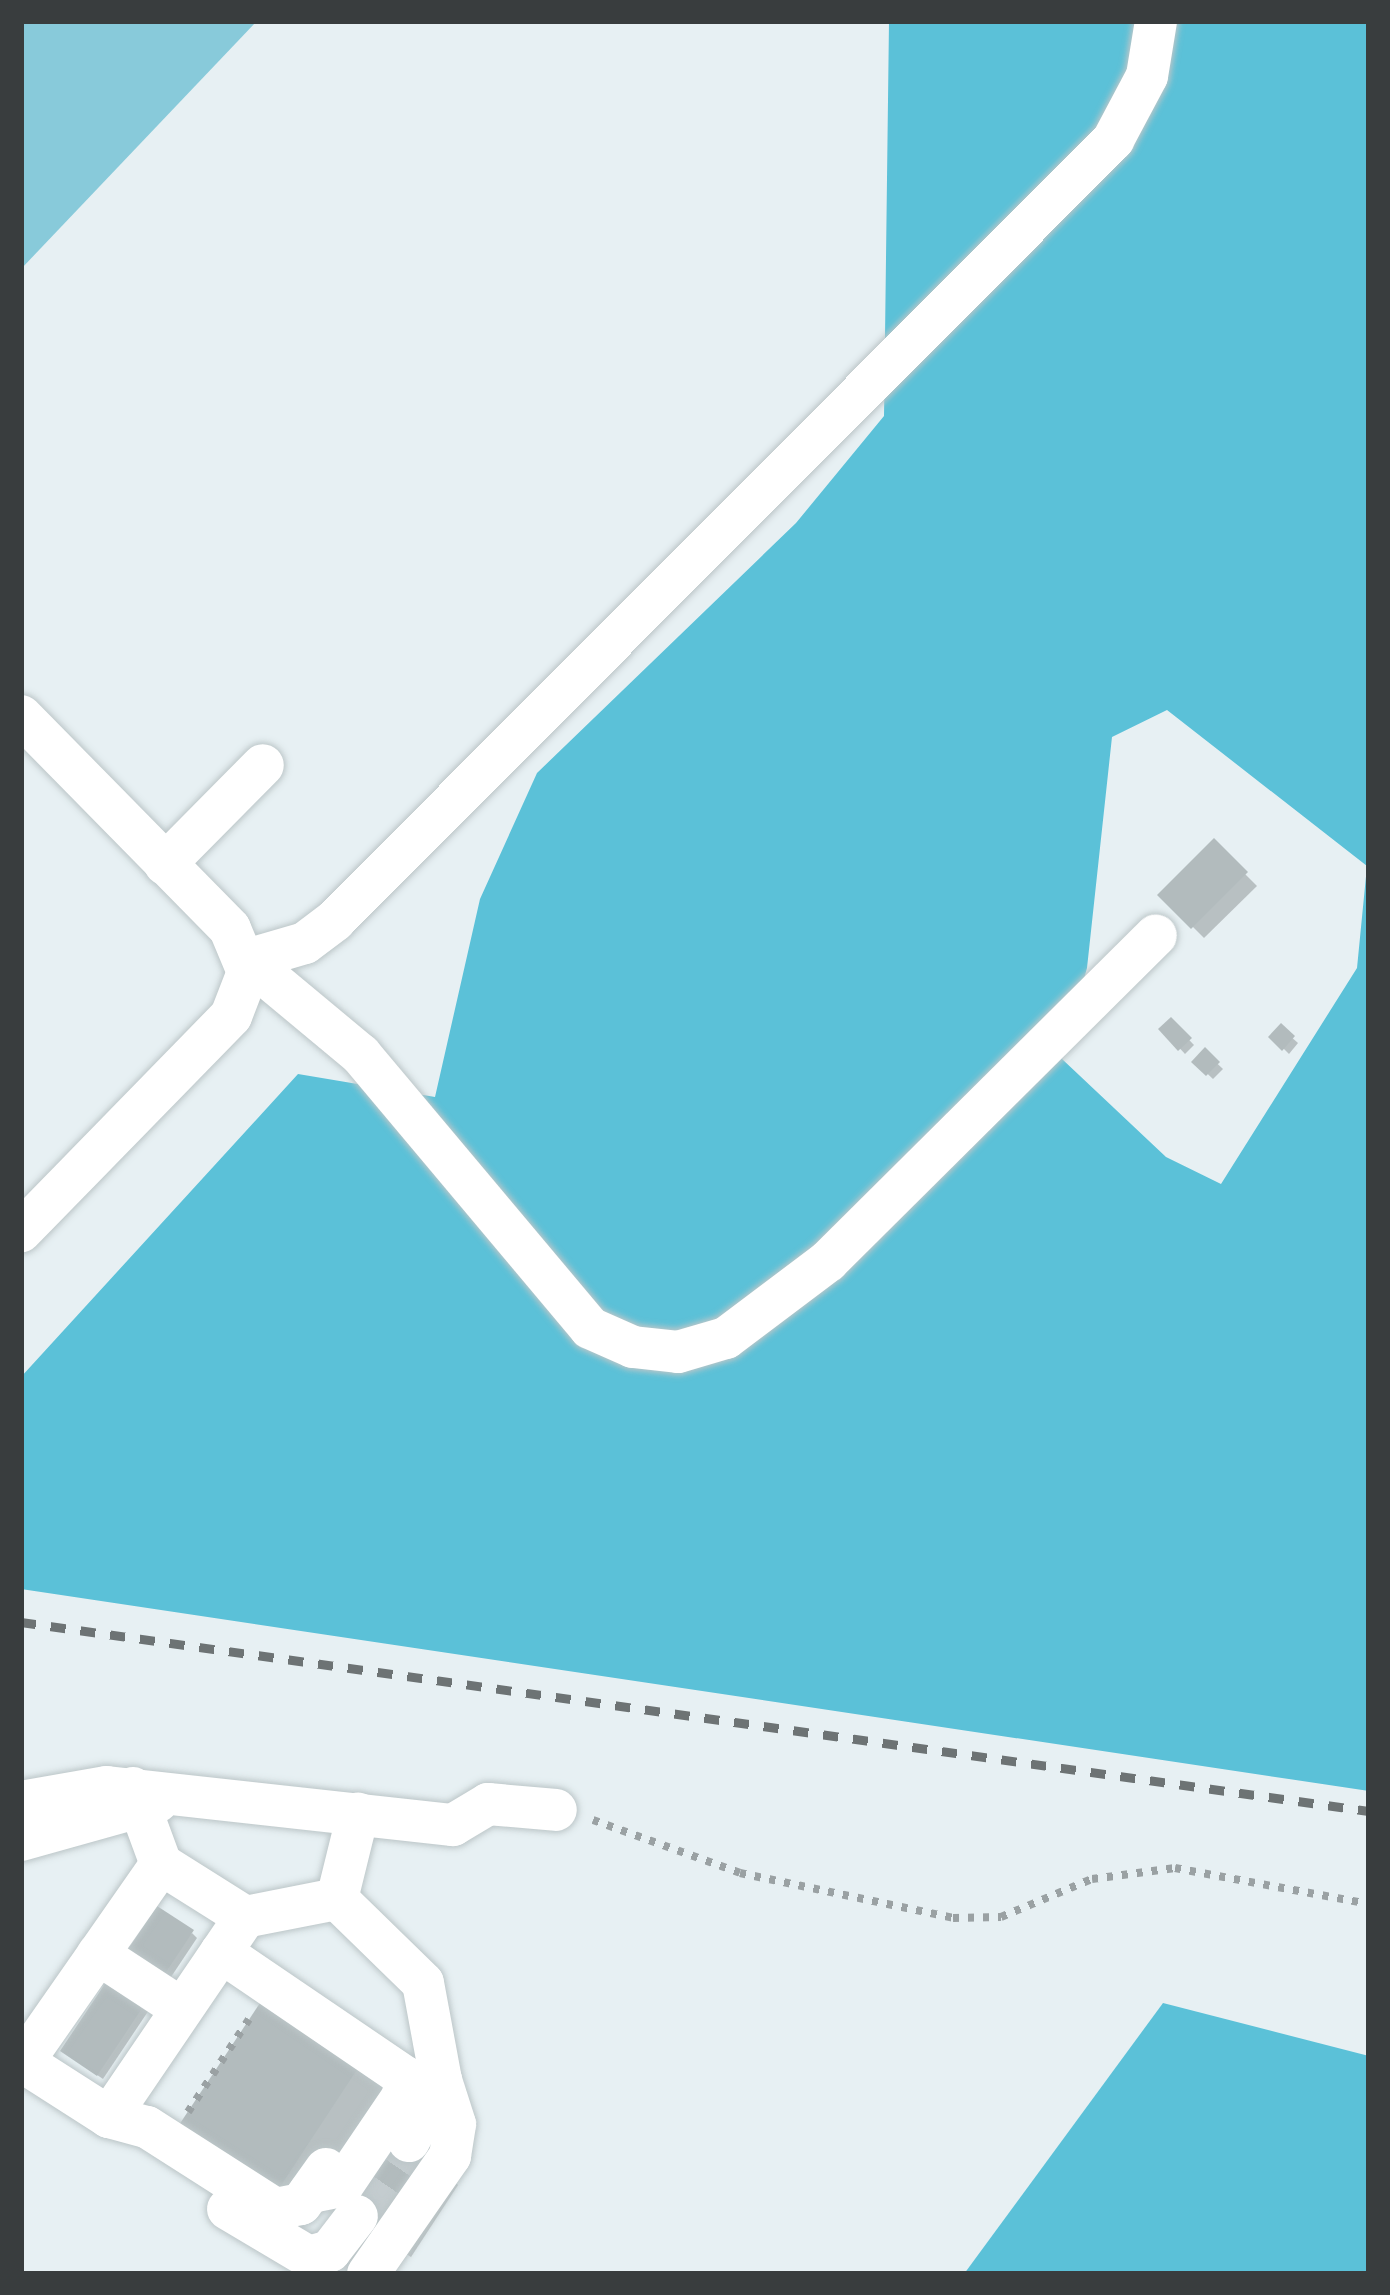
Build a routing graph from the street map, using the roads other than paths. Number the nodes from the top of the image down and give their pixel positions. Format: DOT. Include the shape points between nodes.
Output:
graph roads {
  1 [pos="1156,21"];
  2 [pos="21,716"];
  3 [pos="263,765"];
  4 [pos="165,865"];
  5 [pos="1156,935"];
  6 [pos="247,960"];
  7 [pos="21,1231"];
  8 [pos="135,1797"];
  9 [pos="21,1802"];
  10 [pos="556,1810"];
  11 [pos="358,1814"];
  12 [pos="21,1840"];
  13 [pos="161,1864"];
  14 [pos="337,1899"];
  15 [pos="233,1935"];
  16 [pos="98,1954"];
  17 [pos="182,2009"];
  18 [pos="441,2080"];
  19 [pos="109,2117"];
  20 [pos="399,2129"];
  21 [pos="357,2216"];
  22 [pos="328,2266"];
  23 [pos="368,2274"];
  1 -- 6 [label="street" via="1147,76 1113,140 335,920 305,943"];
  2 -- 4 [label="street"];
  3 -- 4 [label="street"];
  4 -- 6 [label="street" via="230,929"];
  5 -- 6 [label="street" via="828,1261 726,1338 678,1352 633,1347 590,1328 361,1055"];
  6 -- 7 [label="street" via="244,996 231,1016"];
  8 -- 9 [label="street" via="84,1788"];
  8 -- 11 [label="street"];
  8 -- 12 [label="street"];
  8 -- 13 [label="street"];
  10 -- 11 [label="street" via="488,1804 453,1825"];
  11 -- 14 [label="street"];
  13 -- 15 [label="street"];
  13 -- 16 [label="street"];
  14 -- 15 [label="street"];
  14 -- 18 [label="street" via="423,1983"];
  15 -- 17 [label="street"];
  15 -- 20 [label="street" via="402,2071"];
  16 -- 17 [label="street"];
  16 -- 19 [label="street" via="23,2062"];
  17 -- 19 [label="street"];
  18 -- 20 [label="street"];
  18 -- 23 [label="street" via="455,2124 451,2156"];
  19 -- 20 [label="street" via="147,2127 275,2209 295,2208 344,2143"];
  19 -- 22 [label="street" via="132,2145 294,2253"];
  21 -- 22 [label="street"];
}
